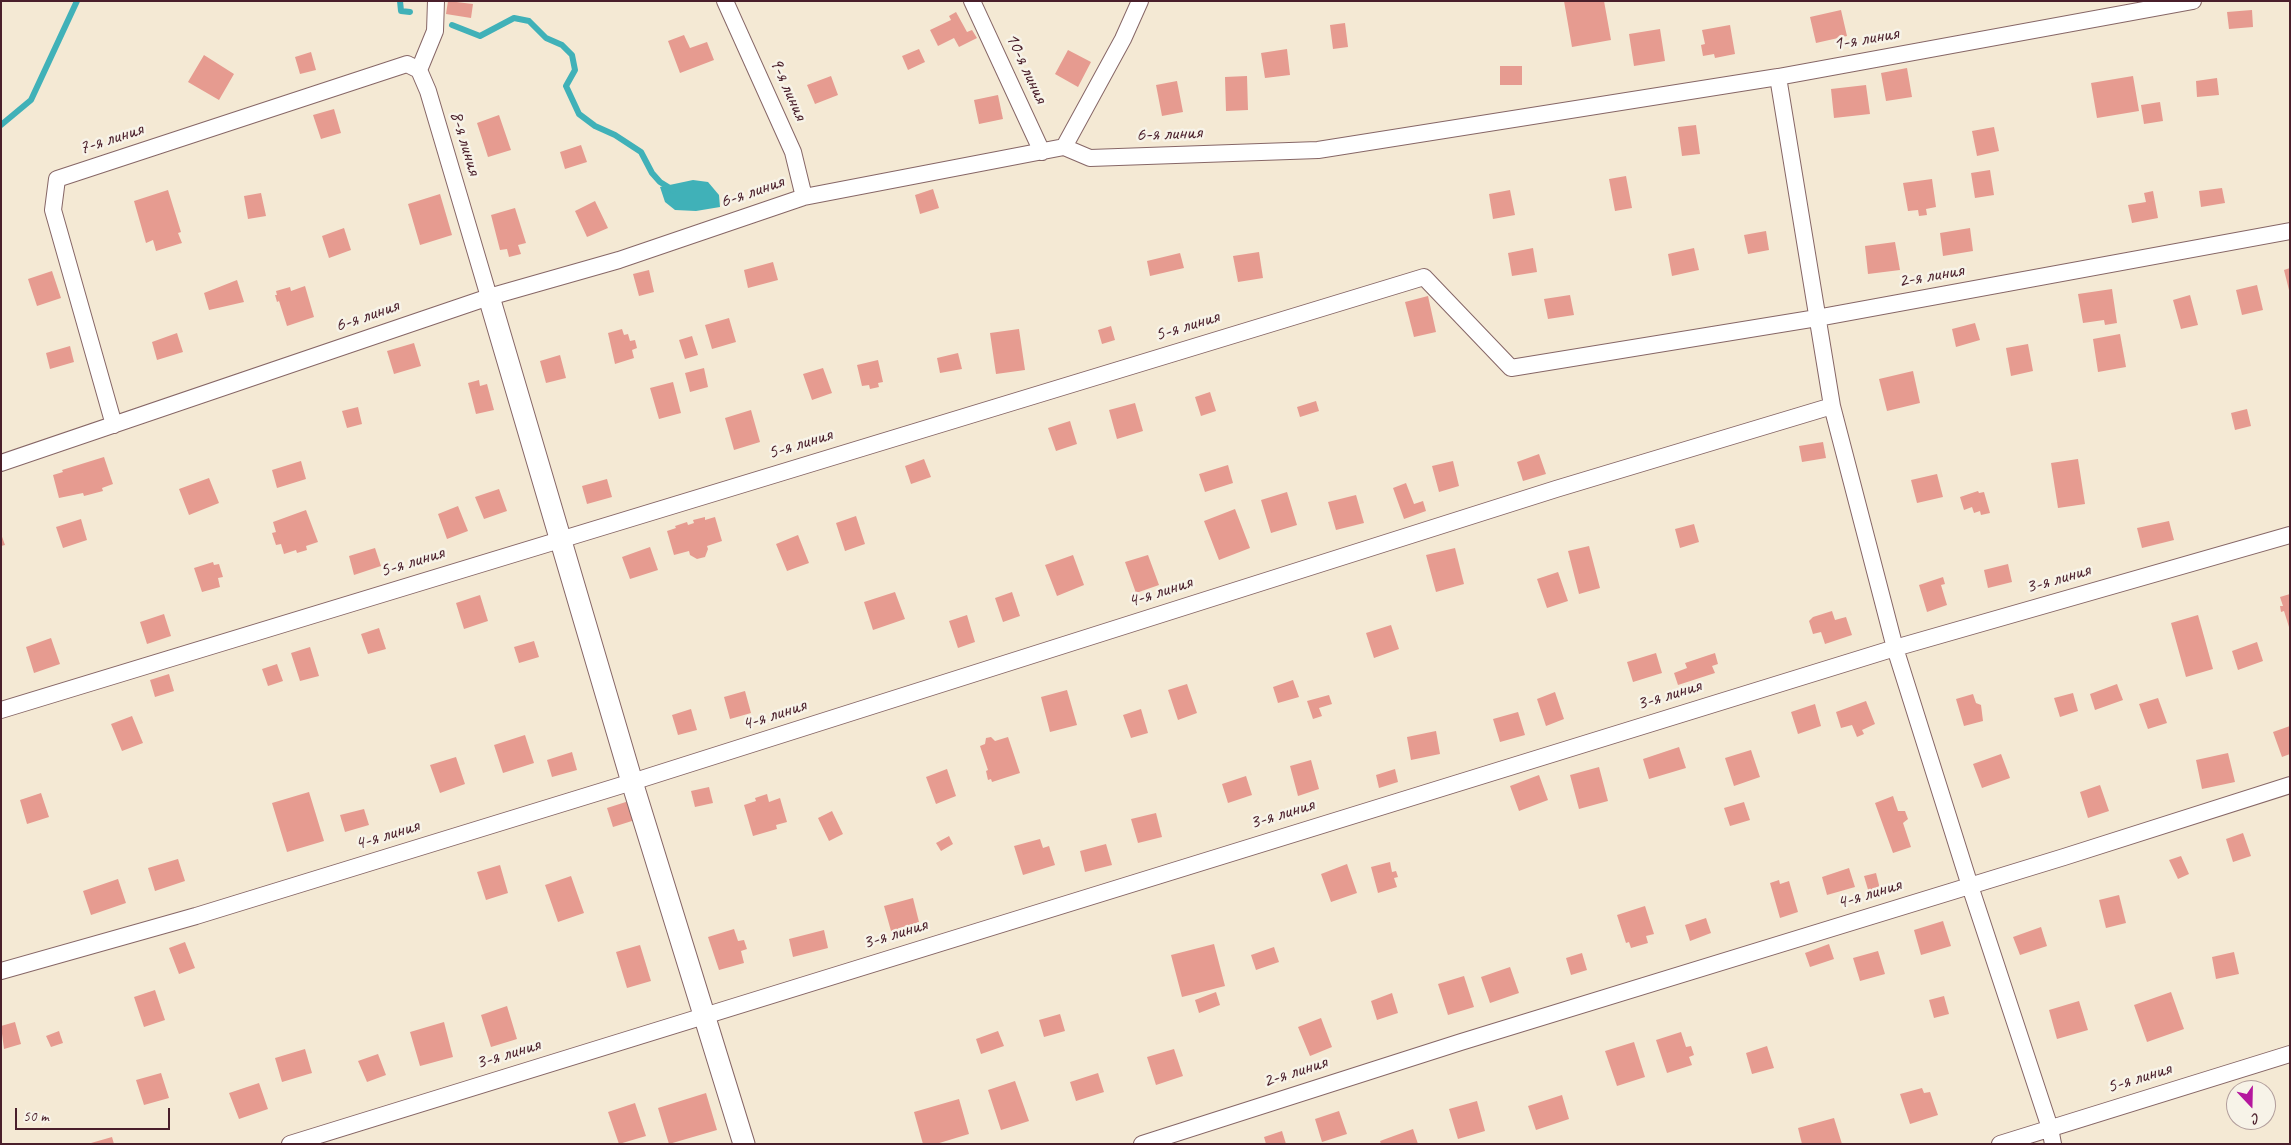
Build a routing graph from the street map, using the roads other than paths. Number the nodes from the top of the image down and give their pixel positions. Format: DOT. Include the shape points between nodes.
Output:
graph roads {
  1 [pos="436,1"];
  2 [pos="725,1"];
  3 [pos="972,1"];
  4 [pos="1140,1"];
  5 [pos="2194,1"];
  6 [pos="419,70"];
  7 [pos="1778,77"];
  8 [pos="1545,114"];
  9 [pos="1064,147"];
  10 [pos="1042,152"];
  11 [pos="804,196"];
  12 [pos="2290,231"];
  13 [pos="489,297"];
  14 [pos="1817,318"];
  15 [pos="1579,357"];
  16 [pos="1832,406"];
  17 [pos="114,424"];
  18 [pos="1,463"];
  19 [pos="2290,535"];
  20 [pos="560,539"];
  21 [pos="1895,648"];
  22 [pos="1,710"];
  23 [pos="632,782"];
  24 [pos="2290,785"];
  25 [pos="1970,886"];
  26 [pos="1,971"];
  27 [pos="705,1016"];
  28 [pos="1461,1042"];
  29 [pos="2290,1054"];
  30 [pos="2052,1136"];
  31 [pos="290,1144"];
  32 [pos="744,1144"];
  33 [pos="1142,1144"];
  34 [pos="2000,1144"];
  1 -- 6 [label="street" via="435,31"];
  2 -- 11 [label="street, 9-я линия" via="793,152"];
  3 -- 10 [label="street, 10-я линия"];
  4 -- 9 [label="street" via="1124,39"];
  5 -- 7 [label="street, 1-я линия"];
  6 -- 13 [label="street, 8-я линия"];
  6 -- 17 [label="street, 7-я линия" via="407,64 57,179 53,210"];
  7 -- 8 [label="street, 1-я линия"];
  7 -- 14 [label="street"];
  8 -- 9 [label="street, 6-я линия" via="1318,150 1090,158"];
  9 -- 10 [label="street, 6-я линия"];
  10 -- 11 [label="street, 6-я линия"];
  11 -- 13 [label="street, 6-я линия" via="619,260"];
  12 -- 14 [label="street, 2-я линия"];
  13 -- 17 [label="street, 6-я линия"];
  13 -- 20 [label="street"];
  14 -- 15 [label="street, 2-я линия"];
  14 -- 16 [label="street"];
  15 -- 20 [label="street, 5-я линия" via="1511,368 1424,276"];
  16 -- 21 [label="street"];
  16 -- 23 [label="street, 4-я линия" via="1556,489"];
  17 -- 18 [label="street, 6-я линия"];
  19 -- 21 [label="street, 3-я линия"];
  20 -- 22 [label="street, 5-я линия"];
  20 -- 23 [label="street"];
  21 -- 25 [label="street"];
  21 -- 27 [label="street, 3-я линия"];
  23 -- 26 [label="street, 4-я линия" via="196,916"];
  23 -- 27 [label="street"];
  24 -- 25 [label="street, 4-я линия"];
  25 -- 28 [label="street, 4-я линия"];
  25 -- 30 [label="street"];
  27 -- 31 [label="street, 3-я линия"];
  27 -- 32 [label="street"];
  28 -- 33 [label="street, 2-я линия"];
  29 -- 30 [label="street, 5-я линия"];
  30 -- 34 [label="street, 5-я линия"];
}
